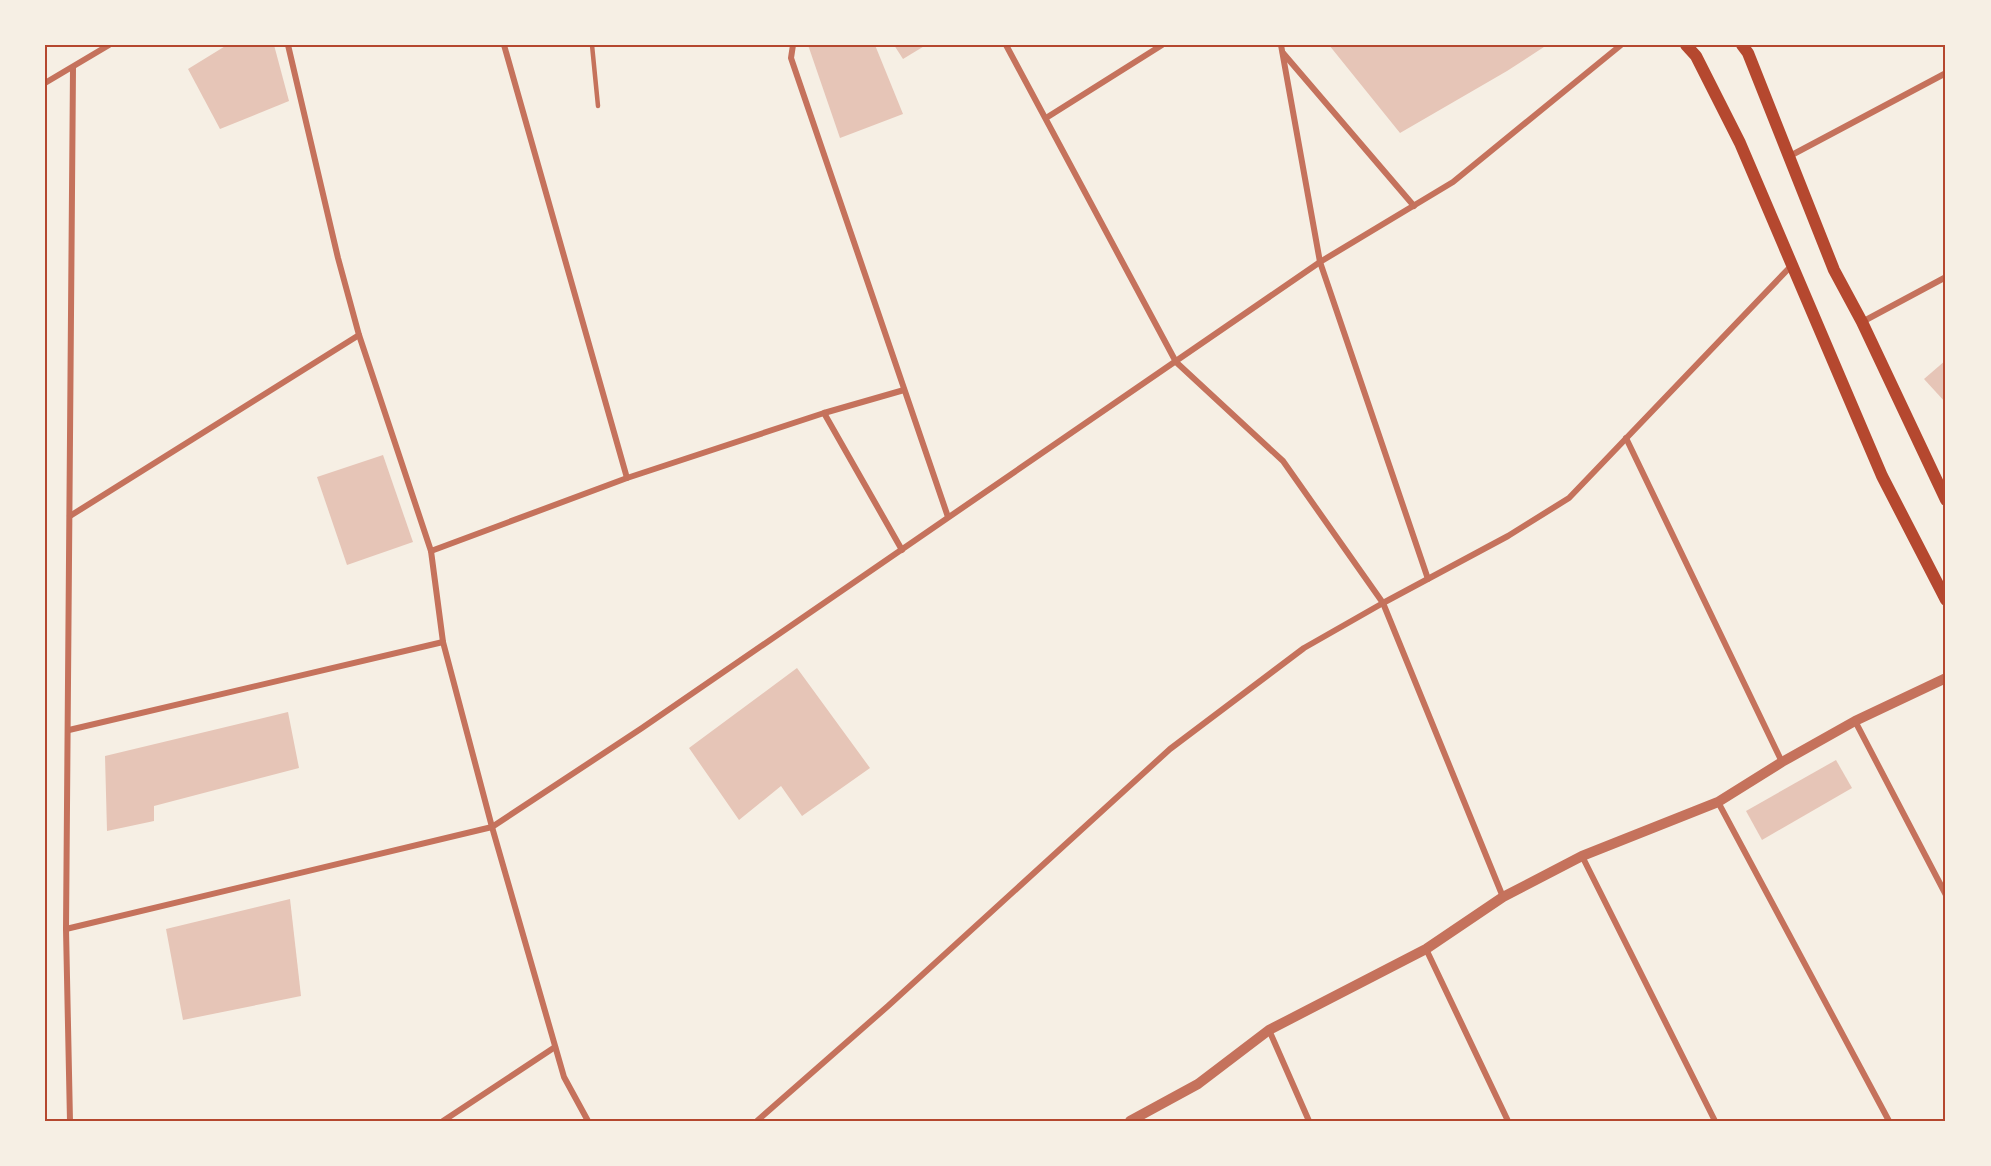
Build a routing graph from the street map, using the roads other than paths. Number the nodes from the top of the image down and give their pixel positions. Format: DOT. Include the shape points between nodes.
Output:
graph roads {
  1 [pos="109,45"];
  2 [pos="288,45"];
  3 [pos="504,45"];
  4 [pos="592,45"];
  5 [pos="793,45"];
  6 [pos="1006,45"];
  7 [pos="1162,45"];
  8 [pos="1621,45"];
  9 [pos="1686,45"];
  10 [pos="1742,45"];
  11 [pos="1281,48"];
  12 [pos="73,68"];
  13 [pos="1946,73"];
  14 [pos="45,83"];
  15 [pos="598,105"];
  16 [pos="1046,118"];
  17 [pos="1788,157"];
  18 [pos="1414,206"];
  19 [pos="1320,262"];
  20 [pos="1793,264"];
  21 [pos="1946,277"];
  22 [pos="1862,322"];
  23 [pos="359,335"];
  24 [pos="1176,362"];
  25 [pos="904,390"];
  26 [pos="824,413"];
  27 [pos="1626,438"];
  28 [pos="627,478"];
  29 [pos="1946,500"];
  30 [pos="70,516"];
  31 [pos="948,517"];
  32 [pos="902,550"];
  33 [pos="431,551"];
  34 [pos="1428,579"];
  35 [pos="1946,600"];
  36 [pos="1383,603"];
  37 [pos="442,642"];
  38 [pos="1946,678"];
  39 [pos="1856,721"];
  40 [pos="69,730"];
  41 [pos="1782,762"];
  42 [pos="1719,802"];
  43 [pos="492,827"];
  44 [pos="1582,856"];
  45 [pos="1946,896"];
  46 [pos="1503,897"];
  47 [pos="66,929"];
  48 [pos="1426,949"];
  49 [pos="1269,1030"];
  50 [pos="555,1047"];
  51 [pos="70,1121"];
  52 [pos="443,1121"];
  53 [pos="588,1121"];
  54 [pos="757,1121"];
  55 [pos="1130,1121"];
  56 [pos="1309,1121"];
  57 [pos="1508,1121"];
  58 [pos="1715,1121"];
  59 [pos="1889,1121"];
  1 -- 12 [label="street"];
  2 -- 23 [label="street"];
  3 -- 28 [label="street"];
  4 -- 15 [label="lane"];
  5 -- 25 [label="street" via="792,58"];
  6 -- 16 [label="street"];
  7 -- 16 [label="street"];
  8 -- 18 [label="street" via="1453,182"];
  9 -- 20 [label="main road" via="1696,56 1740,143"];
  10 -- 17 [label="main road"];
  11 -- 18 [label="street"];
  11 -- 19 [label="street"];
  12 -- 14 [label="street"];
  12 -- 30 [label="street"];
  13 -- 17 [label="street"];
  16 -- 24 [label="street"];
  17 -- 22 [label="main road" via="1834,270"];
  18 -- 19 [label="street"];
  19 -- 24 [label="street"];
  19 -- 34 [label="street"];
  20 -- 27 [label="street"];
  20 -- 35 [label="main road" via="1882,476"];
  21 -- 22 [label="street"];
  22 -- 29 [label="main road"];
  23 -- 30 [label="street"];
  23 -- 33 [label="street"];
  24 -- 31 [label="street"];
  24 -- 36 [label="street" via="1283,461"];
  25 -- 26 [label="street"];
  25 -- 31 [label="street"];
  26 -- 28 [label="street"];
  26 -- 32 [label="street"];
  27 -- 34 [label="street" via="1569,498"];
  27 -- 41 [label="street"];
  28 -- 33 [label="street"];
  30 -- 40 [label="street"];
  31 -- 32 [label="street"];
  32 -- 43 [label="street"];
  33 -- 37 [label="street"];
  34 -- 36 [label="street"];
  36 -- 46 [label="street"];
  36 -- 54 [label="street" via="1304,648 1170,749"];
  37 -- 40 [label="street"];
  37 -- 43 [label="street"];
  38 -- 39 [label="street"];
  39 -- 41 [label="street"];
  39 -- 45 [label="street"];
  40 -- 47 [label="street"];
  41 -- 42 [label="street"];
  42 -- 44 [label="street"];
  42 -- 59 [label="street"];
  43 -- 47 [label="street"];
  43 -- 50 [label="street"];
  44 -- 46 [label="street"];
  44 -- 58 [label="street"];
  46 -- 48 [label="street"];
  47 -- 51 [label="street"];
  48 -- 49 [label="street"];
  48 -- 57 [label="street"];
  49 -- 55 [label="street" via="1198,1084"];
  49 -- 56 [label="street"];
  50 -- 52 [label="street"];
  50 -- 53 [label="street" via="564,1077"];
}
